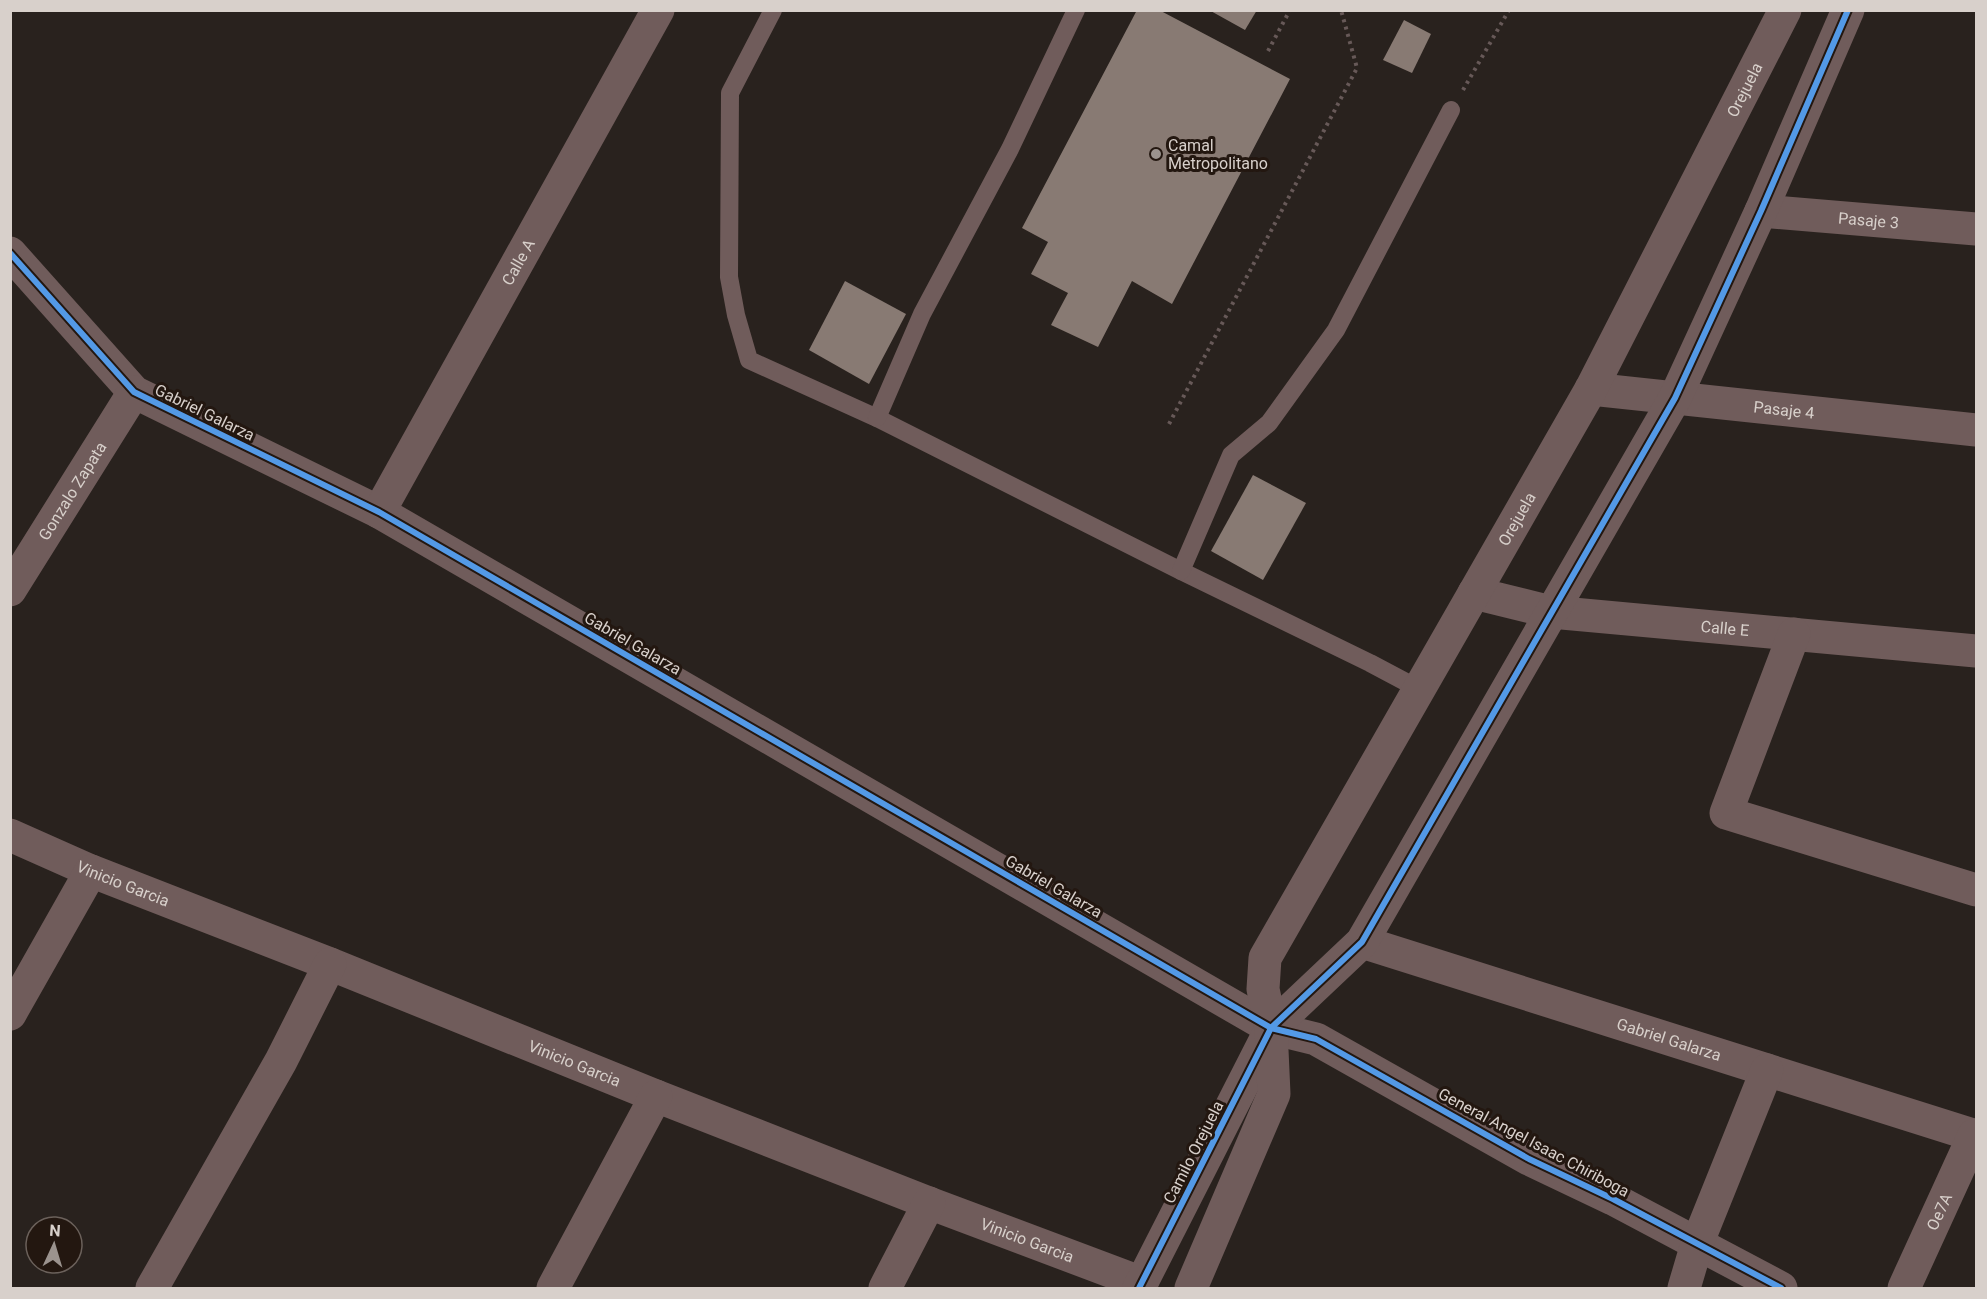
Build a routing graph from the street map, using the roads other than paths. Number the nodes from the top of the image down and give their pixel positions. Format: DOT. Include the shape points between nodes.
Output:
graph roads {
  1 [pos="658,10"];
  2 [pos="773,10"];
  3 [pos="1076,10"];
  4 [pos="1785,10"];
  5 [pos="1848,10"];
  6 [pos="1451,110"];
  7 [pos="1761,211"];
  8 [pos="1977,229"];
  9 [pos="10,253"];
  10 [pos="1591,389"];
  11 [pos="134,392"];
  12 [pos="1675,398"];
  13 [pos="877,418"];
  14 [pos="1977,430"];
  15 [pos="379,512"];
  16 [pos="1181,571"];
  17 [pos="10,590"];
  18 [pos="1474,593"];
  19 [pos="1551,612"];
  20 [pos="1794,634"];
  21 [pos="1977,651"];
  22 [pos="1419,689"];
  23 [pos="10,835"];
  24 [pos="91,871"];
  25 [pos="1977,890"];
  26 [pos="1362,942"];
  27 [pos="330,964"];
  28 [pos="10,1014"];
  29 [pos="1271,1028"];
  30 [pos="1767,1070"];
  31 [pos="656,1096"];
  32 [pos="1975,1136"];
  33 [pos="929,1203"];
  34 [pos="1697,1244"];
  35 [pos="1141,1286"];
  36 [pos="152,1288"];
  37 [pos="553,1288"];
  38 [pos="885,1288"];
  39 [pos="1191,1288"];
  40 [pos="1684,1288"];
  41 [pos="1781,1288"];
  42 [pos="1904,1288"];
  1 -- 15 [label="street, Calle A"];
  2 -- 13 [label="lane" via="730,93 729,277 736,315 749,360"];
  3 -- 13 [label="lane" via="1010,149 922,314"];
  4 -- 10 [label="street, Orejuela"];
  5 -- 7 [label="street, Camilo Orejuela"];
  6 -- 16 [label="lane" via="1336,330 1269,423 1231,455"];
  7 -- 8 [label="street, Pasaje 3"];
  7 -- 12 [label="street, Camilo Orejuela"];
  9 -- 11 [label="street, Gabriel Galarza"];
  10 -- 12 [label="street, Pasaje 4"];
  10 -- 18 [label="street, Orejuela"];
  11 -- 15 [label="street, Gabriel Galarza"];
  11 -- 17 [label="street, Gonzalo Zapata"];
  12 -- 14 [label="street, Pasaje 4"];
  12 -- 19 [label="street, Camilo Orejuela"];
  13 -- 16 [label="lane"];
  15 -- 29 [label="street, Gabriel Galarza"];
  16 -- 22 [label="lane"];
  18 -- 19 [label="street, Calle E"];
  18 -- 22 [label="street, Orejuela"];
  19 -- 20 [label="street, Calle E"];
  19 -- 26 [label="street, Camilo Orejuela"];
  20 -- 21 [label="street, Calle E"];
  20 -- 25 [label="street" via="1726,813"];
  22 -- 29 [label="street, Orejuela" via="1265,958 1263,989"];
  23 -- 24 [label="street, Vinicio Garcia"];
  24 -- 27 [label="street, Vinicio Garcia"];
  24 -- 28 [label="street"];
  26 -- 29 [label="street, Camilo Orejuela"];
  26 -- 30 [label="street, Gabriel Galarza"];
  27 -- 31 [label="street, Vinicio Garcia"];
  27 -- 36 [label="street" via="281,1061"];
  29 -- 34 [label="street, General Angel Isaac Chiriboga" via="1316,1039 1529,1159"];
  29 -- 35 [label="street, Camilo Orejuela"];
  29 -- 39 [label="street" via="1274,1094"];
  30 -- 32 [label="street, Gabriel Galarza"];
  30 -- 34 [label="street"];
  31 -- 33 [label="street, Vinicio Garcia"];
  31 -- 37 [label="street"];
  32 -- 42 [label="street, Oe7A"];
  33 -- 35 [label="street, Vinicio Garcia"];
  33 -- 38 [label="street"];
  34 -- 40 [label="street"];
  34 -- 41 [label="street, General Angel Isaac Chiriboga"];
}
